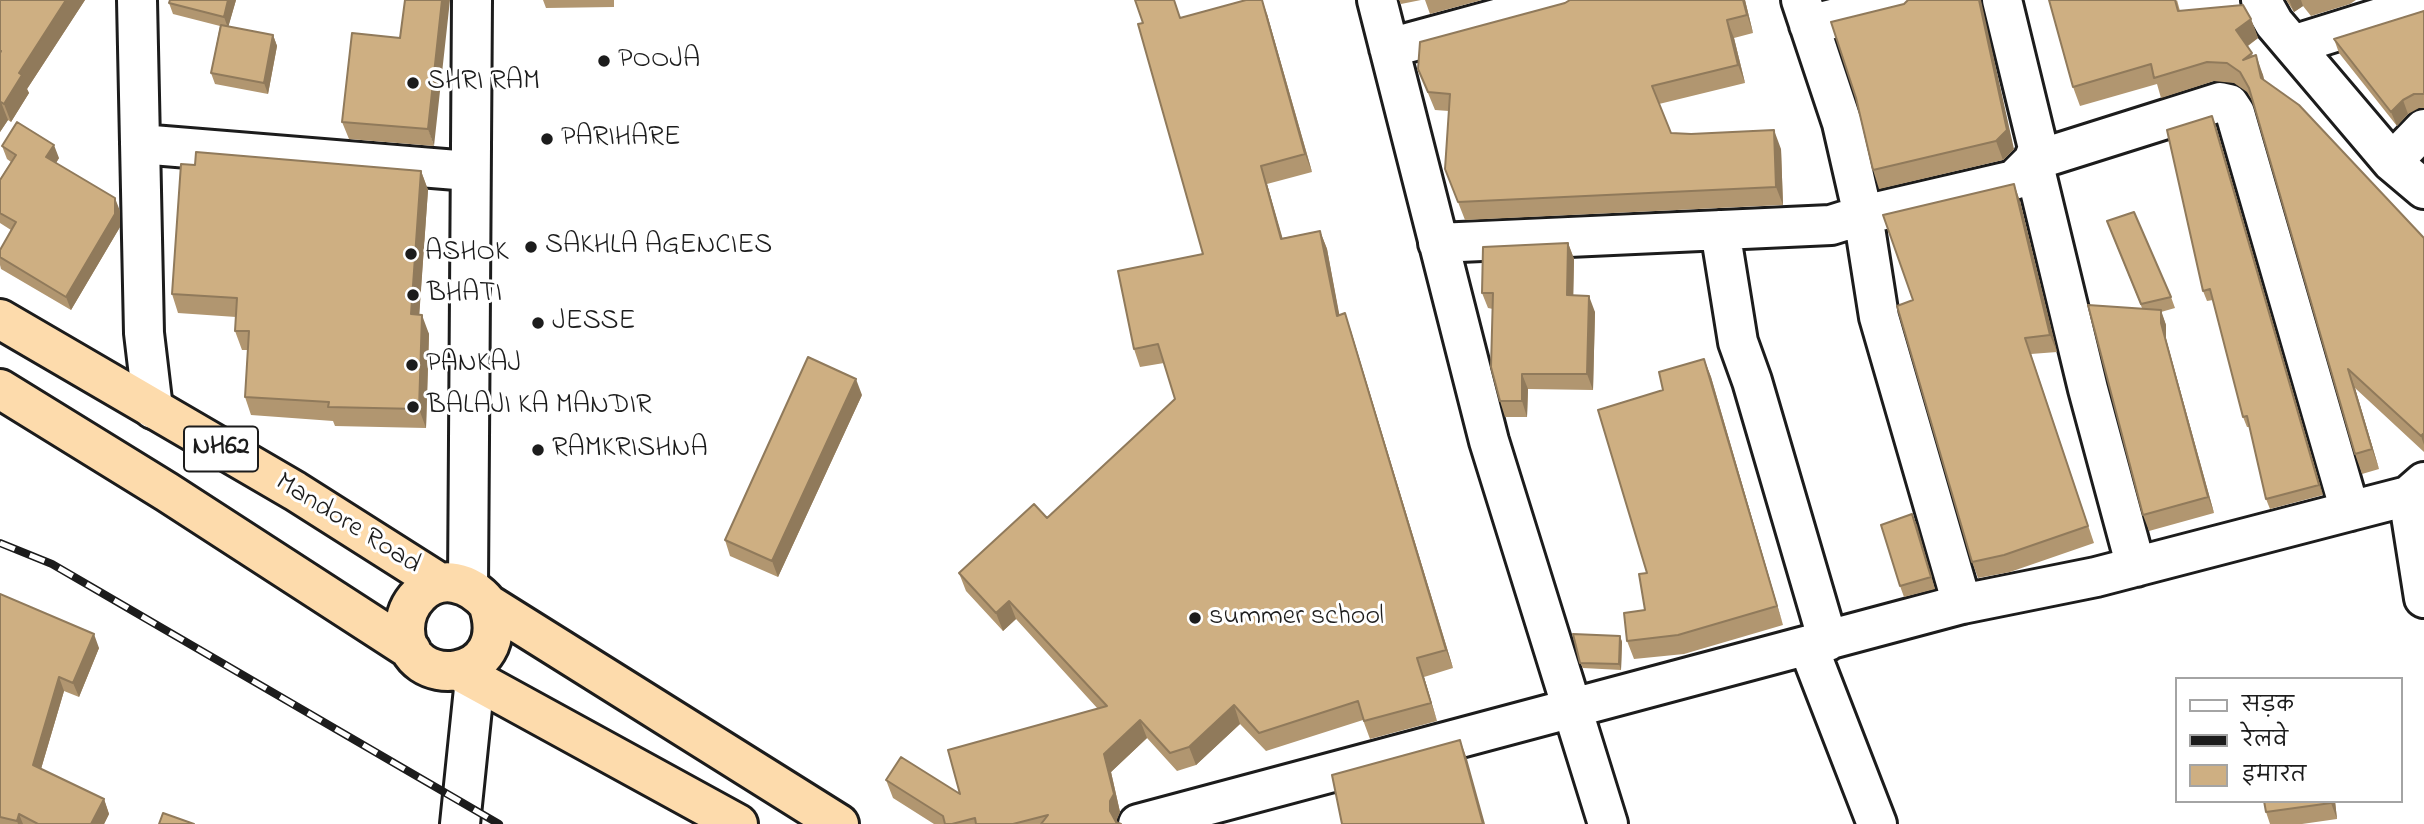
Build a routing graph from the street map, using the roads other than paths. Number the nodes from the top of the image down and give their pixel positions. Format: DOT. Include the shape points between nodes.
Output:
graph roads {
  1 [pos="137,0"];
  2 [pos="472,0"];
  3 [pos="1377,0"];
  4 [pos="1566,0"];
  5 [pos="1906,0"];
  6 [pos="2002,0"];
  7 [pos="2261,0"];
  8 [pos="2424,4"];
  9 [pos="1805,13"];
  10 [pos="2292,45"];
  11 [pos="1389,48"];
  12 [pos="2424,129"];
  13 [pos="140,144"];
  14 [pos="2033,161"];
  15 [pos="2392,162"];
  16 [pos="469,171"];
  17 [pos="2424,189"];
  18 [pos="1864,215"];
  19 [pos="1720,230"];
  20 [pos="1438,243"];
  21 [pos="0,318"];
  22 [pos="0,389"];
  23 [pos="153,409"];
  24 [pos="2416,489"];
  25 [pos="2350,511"];
  26 [pos="2136,566"];
  27 [pos="465,591"];
  28 [pos="2424,598"];
  29 [pos="1962,604"];
  30 [pos="1818,644"];
  31 [pos="411,650"];
  32 [pos="467,675"];
  33 [pos="1573,709"];
  34 [pos="460,824"];
  35 [pos="738,824"];
  36 [pos="839,824"];
  37 [pos="1138,824"];
  38 [pos="1608,824"];
  39 [pos="1877,824"];
  1 -- 13 [label="street"];
  2 -- 16 [label="street"];
  3 -- 11 [label="street"];
  4 -- 11 [label="street"];
  5 -- 9 [label="street"];
  6 -- 14 [label="street" via="2038,148"];
  7 -- 10 [label="street"];
  8 -- 10 [label="street"];
  9 -- 18 [label="street" via="1842,123"];
  10 -- 15 [label="street"];
  11 -- 20 [label="street"];
  12 -- 15 [label="street"];
  13 -- 16 [label="street"];
  13 -- 23 [label="street" via="144,333"];
  14 -- 18 [label="street" via="2014,180"];
  14 -- 25 [label="street" via="2220,102 2229,104"];
  14 -- 26 [label="street"];
  15 -- 17 [label="street"];
  16 -- 27 [label="street"];
  18 -- 19 [label="street" via="1831,225"];
  18 -- 29 [label="street" via="1879,317"];
  19 -- 20 [label="street"];
  19 -- 30 [label="street" via="1738,342 1752,381"];
  20 -- 33 [label="street" via="1489,441"];
  21 -- 23 [label="highway, Mandore Road / NH62"];
  22 -- 31 [label="highway, NH62"];
  23 -- 27 [label="highway, Mandore Road / NH62"];
  24 -- 25 [label="street"];
  24 -- 28 [label="street"];
  25 -- 26 [label="street"];
  26 -- 29 [label="street"];
  27 -- 31 [label="highway, Mandore Road" via="424,589 413,601 405,634"];
  27 -- 32 [label="highway" via="494,620 486,652"];
  27 -- 36 [label="highway, Mandore Road / NH62"];
  29 -- 30 [label="street"];
  30 -- 33 [label="street"];
  30 -- 39 [label="street"];
  31 -- 32 [label="highway, NH62" via="431,668"];
  32 -- 34 [label="street"];
  32 -- 35 [label="highway, NH62"];
  33 -- 37 [label="street"];
  33 -- 38 [label="street"];
}
